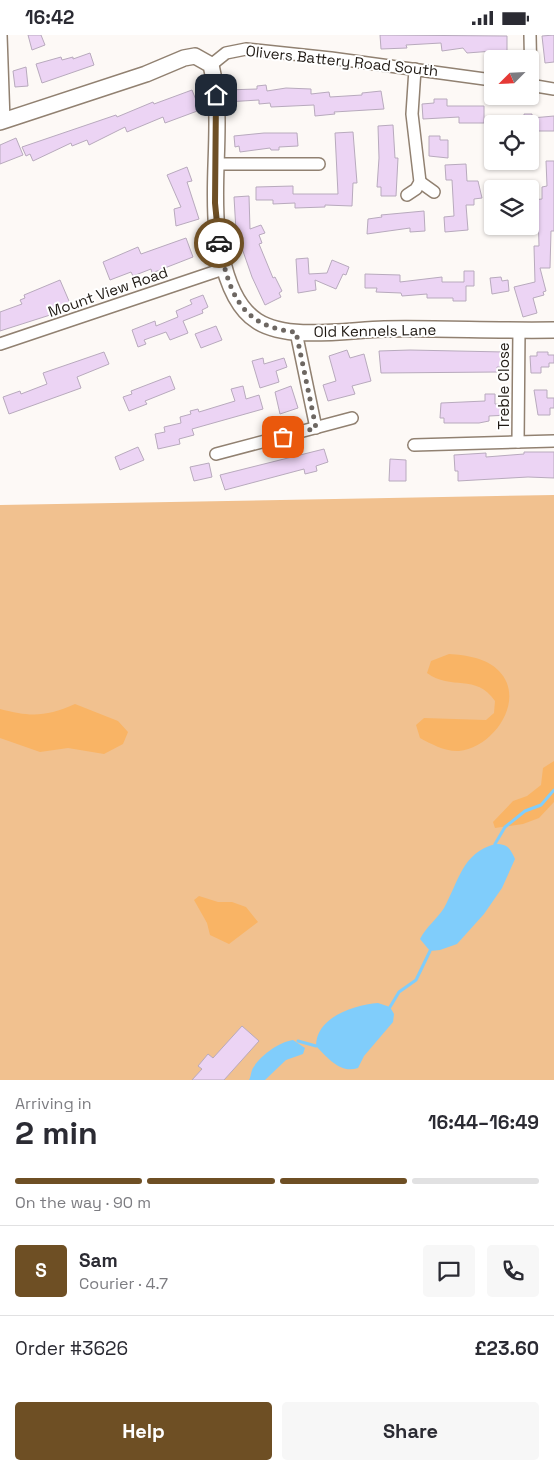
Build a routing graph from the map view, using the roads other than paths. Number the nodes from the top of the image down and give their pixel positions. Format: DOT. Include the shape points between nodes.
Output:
graph roads {
  1 [pos="1,35"];
  2 [pos="530,35"];
  3 [pos="530,50"];
  4 [pos="211,65"];
  5 [pos="415,69"];
  6 [pos="484,79"];
  7 [pos="539,86"];
  8 [pos="554,89"];
  9 [pos="2,121"];
  10 [pos="216,164"];
  11 [pos="319,164"];
  12 [pos="420,182"];
  13 [pos="434,192"];
  14 [pos="407,195"];
  15 [pos="226,268"];
  16 [pos="519,331"];
  17 [pos="554,331"];
  18 [pos="296,332"];
  19 [pos="0,344"];
  20 [pos="352,418"];
  21 [pos="316,428"];
  22 [pos="554,441"];
  23 [pos="518,442"];
  24 [pos="414,445"];
  25 [pos="216,454"];
  1 -- 9 [label="street"];
  2 -- 3 [label="street"];
  4 -- 5 [label="street, Olivers Battery Road South" via="226,53 246,49"];
  4 -- 9 [label="street" via="195,56 184,58"];
  4 -- 10 [label="street, Old Kennels Lane" via="216,95"];
  5 -- 6 [label="street, Olivers Battery Road South"];
  5 -- 12 [label="street" via="412,114"];
  7 -- 8 [label="street"];
  10 -- 11 [label="street"];
  10 -- 15 [label="street, Old Kennels Lane" via="217,233"];
  12 -- 13 [label="street"];
  12 -- 14 [label="street"];
  15 -- 18 [label="street, Old Kennels Lane" via="231,289 247,313 266,326"];
  15 -- 19 [label="street, Mount View Road"];
  16 -- 17 [label="street, Old Kennels Lane"];
  16 -- 18 [label="street, Old Kennels Lane" via="384,329"];
  16 -- 23 [label="street, Treble Close"];
  18 -- 21 [label="street"];
  20 -- 21 [label="street"];
  21 -- 25 [label="street"];
  22 -- 23 [label="street, Treble Close"];
  23 -- 24 [label="street, Treble Close"];
}
